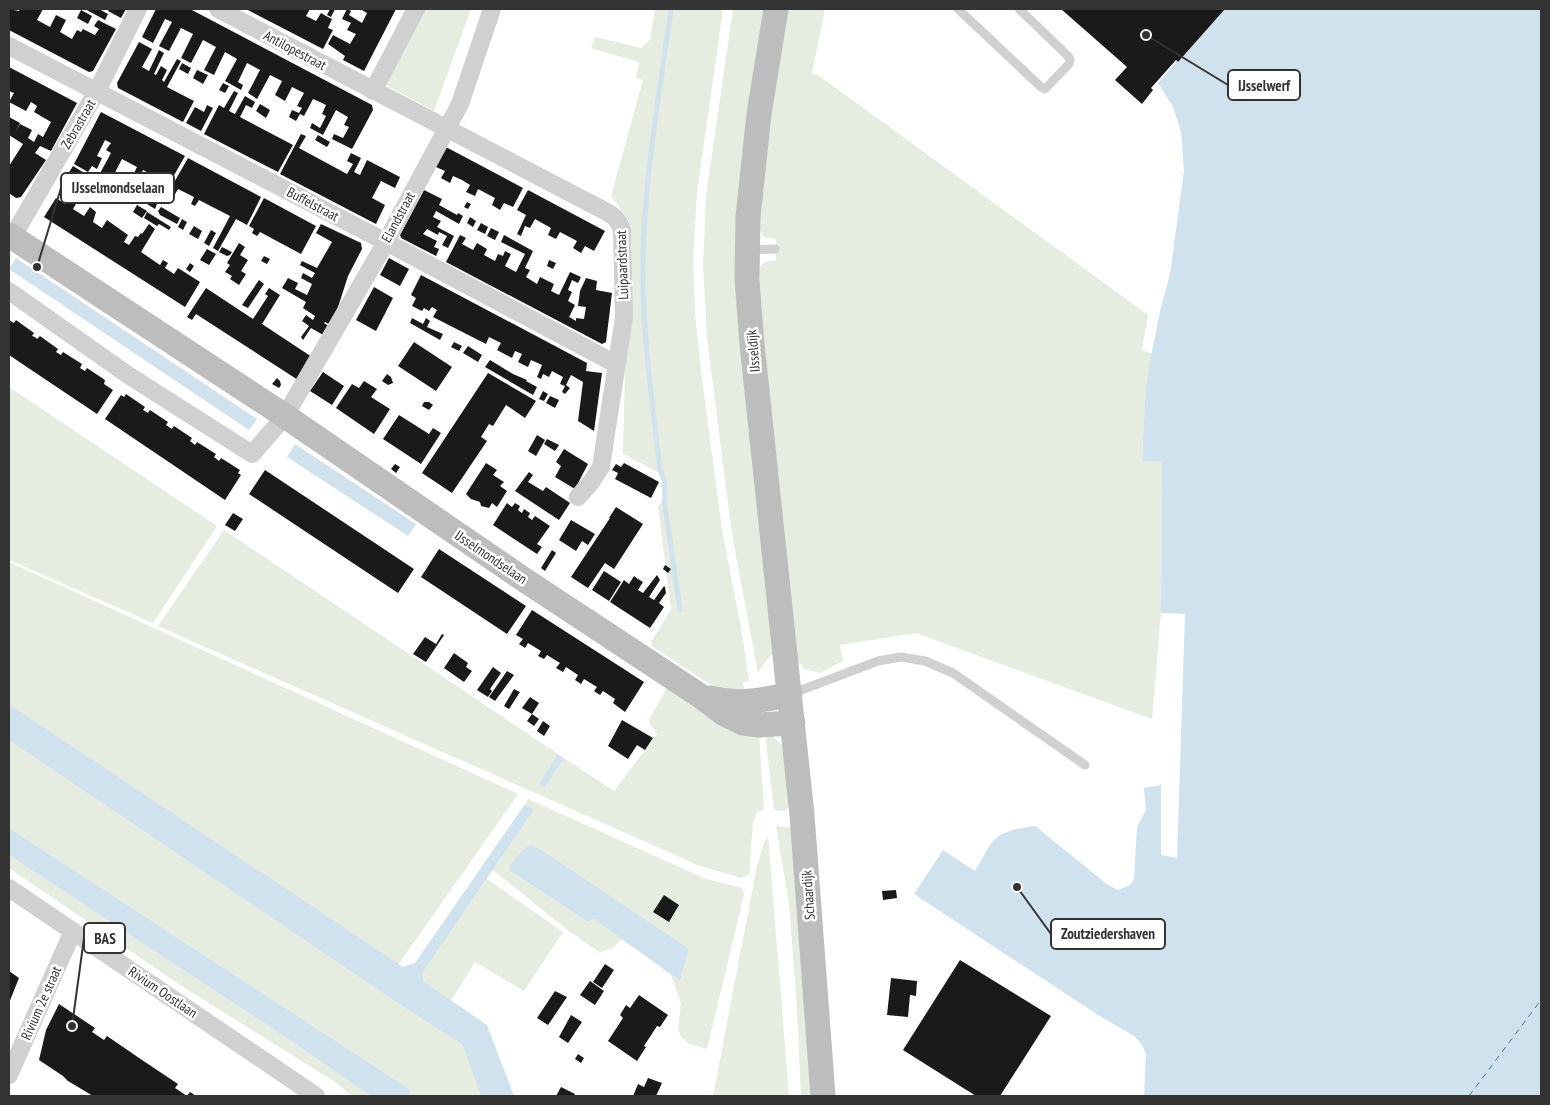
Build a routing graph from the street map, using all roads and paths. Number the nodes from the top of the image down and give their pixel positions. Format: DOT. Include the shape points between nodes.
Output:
graph roads {
  1 [pos="138,9"];
  2 [pos="218,9"];
  3 [pos="416,9"];
  4 [pos="492,9"];
  5 [pos="776,9"];
  6 [pos="958,9"];
  7 [pos="1019,9"];
  8 [pos="9,46"];
  9 [pos="97,91"];
  10 [pos="373,92"];
  11 [pos="446,127"];
  12 [pos="11,236"];
  13 [pos="386,242"];
  14 [pos="775,249"];
  15 [pos="746,250"];
  16 [pos="9,291"];
  17 [pos="616,364"];
  18 [pos="285,416"];
  19 [pos="578,497"];
  20 [pos="790,694"];
  21 [pos="699,695"];
  22 [pos="793,723"];
  23 [pos="1085,765"];
  24 [pos="9,888"];
  25 [pos="73,931"];
  26 [pos="9,1075"];
  27 [pos="316,1096"];
  28 [pos="824,1096"];
  1 -- 9 [label="street, Zebrastraat"];
  2 -- 10 [label="street, Antilopestraat"];
  3 -- 10 [label="street"];
  4 -- 11 [label="street, Elandstraat" via="460,104"];
  5 -- 15 [label="street, IJsseldijk" via="756,142"];
  6 -- 7 [label="lane" via="1045,89 1070,60"];
  8 -- 9 [label="street, Buffelstraat"];
  9 -- 12 [label="street, Zebrastraat"];
  9 -- 13 [label="street, Buffelstraat"];
  10 -- 11 [label="street, Antilopestraat"];
  11 -- 13 [label="street, Elandstraat"];
  11 -- 17 [label="street, Luipaardstraat" via="620,222 624,317"];
  12 -- 18 [label="street, IJsselmondselaan"];
  13 -- 17 [label="street, Buffelstraat"];
  13 -- 18 [label="street, Elandstraat"];
  14 -- 15 [label="lane"];
  15 -- 20 [label="street, IJsseldijk" via="752,344"];
  16 -- 18 [label="street" via="128,375 252,454"];
  17 -- 19 [label="street, Luipaardstraat" via="601,468"];
  18 -- 21 [label="street, IJsselmondselaan"];
  20 -- 21 [label="street, IJsselmondselaan" via="740,703"];
  20 -- 22 [label="street, Schaardijk"];
  20 -- 23 [label="lane" via="878,660 902,657 924,661 953,673"];
  21 -- 22 [label="street, IJsselmondselaan" via="743,723"];
  22 -- 28 [label="street, Schaardijk"];
  24 -- 25 [label="street, Rivium Oostlaan"];
  25 -- 26 [label="street, Rivium 2e straat"];
  25 -- 27 [label="street, Rivium Oostlaan"];
}
